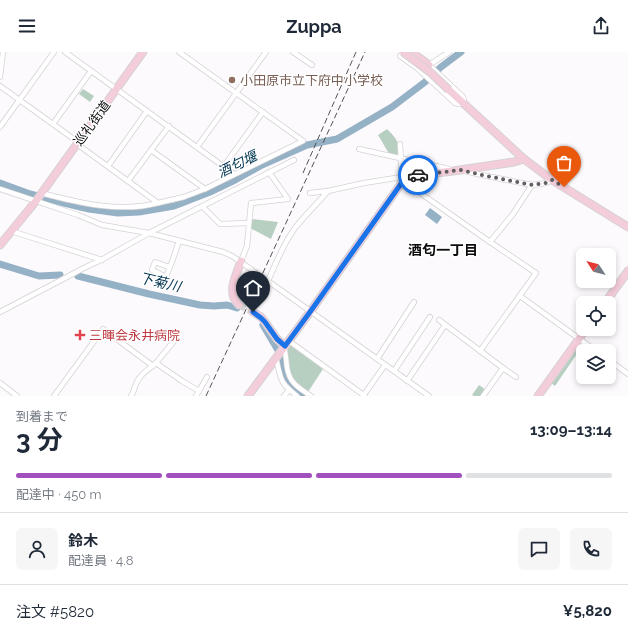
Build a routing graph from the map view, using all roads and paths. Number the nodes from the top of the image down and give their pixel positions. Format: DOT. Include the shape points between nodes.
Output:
graph roads {
  1 [pos="3,52"];
  2 [pos="54,52"];
  3 [pos="65,52"];
  4 [pos="143,52"];
  5 [pos="179,52"];
  6 [pos="266,52"];
  7 [pos="293,52"];
  8 [pos="411,52"];
  9 [pos="449,52"];
  10 [pos="402,53"];
  11 [pos="312,65"];
  12 [pos="429,65"];
  13 [pos="91,71"];
  14 [pos="0,77"];
  15 [pos="0,86"];
  16 [pos="117,89"];
  17 [pos="236,93"];
  18 [pos="20,100"];
  19 [pos="462,102"];
  20 [pos="147,111"];
  21 [pos="263,112"];
  22 [pos="53,124"];
  23 [pos="169,126"];
  24 [pos="0,127"];
  25 [pos="78,143"];
  26 [pos="400,144"];
  27 [pos="197,147"];
  28 [pos="359,149"];
  29 [pos="151,150"];
  30 [pos="401,158"];
  31 [pos="524,159"];
  32 [pos="294,160"];
  33 [pos="108,166"];
  34 [pos="224,166"];
  35 [pos="461,170"];
  36 [pos="453,171"];
  37 [pos="269,172"];
  38 [pos="234,174"];
  39 [pos="402,179"];
  40 [pos="552,180"];
  41 [pos="128,181"];
  42 [pos="532,185"];
  43 [pos="0,189"];
  44 [pos="205,189"];
  45 [pos="328,191"];
  46 [pos="41,193"];
  47 [pos="310,194"];
  48 [pos="36,201"];
  49 [pos="158,202"];
  50 [pos="202,207"];
  51 [pos="249,223"];
  52 [pos="628,227"];
  53 [pos="11,231"];
  54 [pos="149,234"];
  55 [pos="179,241"];
  56 [pos="490,242"];
  57 [pos="0,245"];
  58 [pos="102,260"];
  59 [pos="241,261"];
  60 [pos="169,267"];
  61 [pos="628,271"];
  62 [pos="255,272"];
  63 [pos="520,296"];
  64 [pos="610,296"];
  65 [pos="414,302"];
  66 [pos="239,305"];
  67 [pos="0,312"];
  68 [pos="253,312"];
  69 [pos="310,312"];
  70 [pos="430,317"];
  71 [pos="439,320"];
  72 [pos="445,325"];
  73 [pos="579,338"];
  74 [pos="174,341"];
  75 [pos="587,344"];
  76 [pos="285,346"];
  77 [pos="480,351"];
  78 [pos="277,357"];
  79 [pos="377,359"];
  80 [pos="155,365"];
  81 [pos="385,365"];
  82 [pos="616,365"];
  83 [pos="502,368"];
  84 [pos="394,371"];
  85 [pos="628,374"];
  86 [pos="206,377"];
  87 [pos="516,377"];
  88 [pos="408,381"];
  89 [pos="0,383"];
  90 [pos="289,390"];
  91 [pos="199,391"];
  92 [pos="541,395"];
  93 [pos="17,396"];
  94 [pos="54,396"];
  95 [pos="131,396"];
  96 [pos="196,396"];
  97 [pos="248,396"];
  98 [pos="284,396"];
  99 [pos="297,396"];
  100 [pos="311,396"];
  101 [pos="364,396"];
  102 [pos="429,396"];
  103 [pos="483,396"];
  1 -- 14 [label="street"];
  2 -- 18 [label="street"];
  3 -- 13 [label="street"];
  4 -- 16 [label="street, 巡礼街道"];
  5 -- 17 [label="street"];
  6 -- 17 [label="street"];
  7 -- 11 [label="street"];
  8 -- 12 [label="street"];
  9 -- 12 [label="street"];
  10 -- 19 [label="street, bridge" via="431,74"];
  10 -- 19 [label="street" via="455,103"];
  12 -- 19 [label="street" via="463,96"];
  13 -- 16 [label="street"];
  13 -- 22 [label="street"];
  15 -- 18 [label="street"];
  16 -- 20 [label="street"];
  16 -- 25 [label="street, 巡礼街道"];
  17 -- 21 [label="street"];
  17 -- 27 [label="street"];
  18 -- 22 [label="street"];
  18 -- 24 [label="street"];
  19 -- 31 [label="street"];
  20 -- 23 [label="street"];
  20 -- 33 [label="street"];
  21 -- 34 [label="street"];
  21 -- 38 [label="street" via="303,141"];
  22 -- 25 [label="street"];
  23 -- 27 [label="street"];
  23 -- 29 [label="street"];
  25 -- 33 [label="street"];
  25 -- 46 [label="street, 巡礼街道"];
  26 -- 30 [label="street"];
  27 -- 34 [label="street"];
  28 -- 30 [label="street"];
  29 -- 41 [label="street"];
  29 -- 44 [label="street"];
  30 -- 36 [label="street"];
  30 -- 39 [label="street"];
  31 -- 35 [label="street"];
  31 -- 40 [label="street"];
  32 -- 37 [label="street"];
  33 -- 41 [label="street"];
  34 -- 38 [label="street"];
  35 -- 36 [label="street"];
  35 -- 42 [label="street"];
  36 -- 39 [label="street"];
  37 -- 50 [label="street"];
  37 -- 51 [label="street" via="288,198 251,203"];
  38 -- 44 [label="street"];
  39 -- 45 [label="street" via="364,183"];
  39 -- 56 [label="street"];
  39 -- 69 [label="street"];
  40 -- 42 [label="street"];
  40 -- 52 [label="street"];
  41 -- 49 [label="street"];
  42 -- 56 [label="street"];
  43 -- 48 [label="street"];
  44 -- 49 [label="street" via="184,197"];
  45 -- 47 [label="street"];
  45 -- 69 [label="street" via="294,229 268,281"];
  46 -- 48 [label="street, 巡礼街道"];
  46 -- 49 [label="street" via="116,207"];
  48 -- 53 [label="street"];
  48 -- 54 [label="street" via="102,225"];
  50 -- 51 [label="street" via="220,224"];
  50 -- 54 [label="street"];
  51 -- 59 [label="street" via="247,246"];
  53 -- 57 [label="street"];
  53 -- 58 [label="street"];
  54 -- 55 [label="street"];
  54 -- 58 [label="street"];
  55 -- 59 [label="street" via="223,252"];
  55 -- 60 [label="street"];
  56 -- 63 [label="street" via="536,273"];
  58 -- 67 [label="street"];
  59 -- 62 [label="street"];
  59 -- 66 [label="street" via="232,288 232,295"];
  61 -- 64 [label="street"];
  63 -- 73 [label="street"];
  63 -- 77 [label="street"];
  65 -- 79 [label="street"];
  68 -- 76 [label="street"];
  69 -- 76 [label="street"];
  69 -- 79 [label="street"];
  70 -- 84 [label="street"];
  71 -- 72 [label="street"];
  72 -- 77 [label="street"];
  72 -- 88 [label="street"];
  73 -- 75 [label="street"];
  73 -- 92 [label="street"];
  74 -- 80 [label="street"];
  76 -- 78 [label="street"];
  76 -- 100 [label="street" via="291,379"];
  76 -- 101 [label="street"];
  77 -- 83 [label="street"];
  78 -- 90 [label="street" via="280,377"];
  78 -- 97 [label="street"];
  79 -- 81 [label="street"];
  80 -- 91 [label="street"];
  80 -- 94 [label="street" via="103,329"];
  80 -- 95 [label="street" via="140,376"];
  81 -- 84 [label="street"];
  81 -- 101 [label="street"];
  82 -- 85 [label="street"];
  83 -- 87 [label="street"];
  83 -- 103 [label="street"];
  84 -- 88 [label="street"];
  86 -- 91 [label="street"];
  88 -- 102 [label="street"];
  89 -- 93 [label="street"];
  90 -- 98 [label="street"];
  90 -- 99 [label="street"];
  91 -- 96 [label="street"];
}
